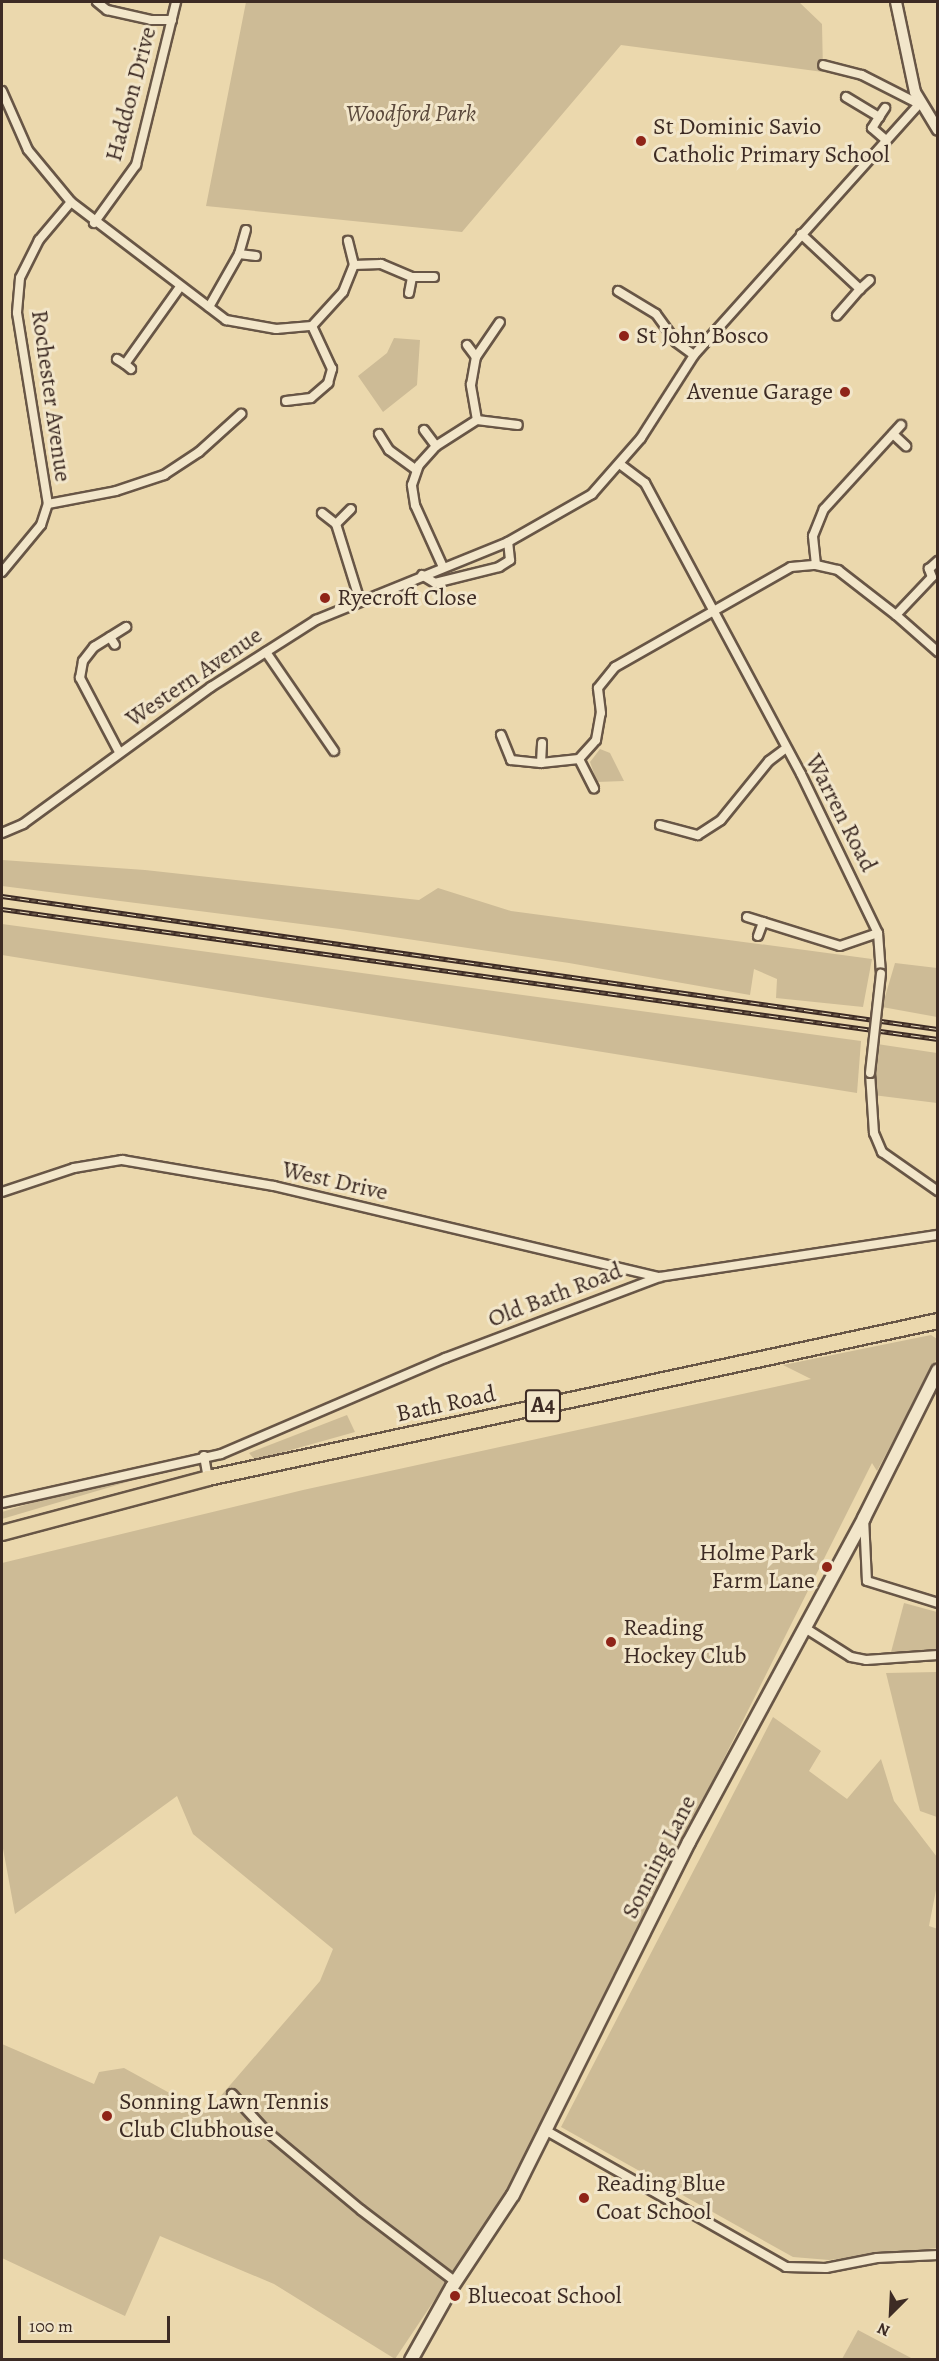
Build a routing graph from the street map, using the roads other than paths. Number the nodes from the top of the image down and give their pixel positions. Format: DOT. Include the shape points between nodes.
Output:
graph roads {
  1 [pos="97,2"];
  2 [pos="176,2"];
  3 [pos="896,2"];
  4 [pos="172,20"];
  5 [pos="823,65"];
  6 [pos="2,92"];
  7 [pos="846,97"];
  8 [pos="919,104"];
  9 [pos="885,108"];
  10 [pos="879,117"];
  11 [pos="938,130"];
  12 [pos="885,140"];
  13 [pos="71,202"];
  14 [pos="94,223"];
  15 [pos="246,230"];
  16 [pos="801,234"];
  17 [pos="348,241"];
  18 [pos="238,254"];
  19 [pos="256,256"];
  20 [pos="354,265"];
  21 [pos="412,277"];
  22 [pos="434,277"];
  23 [pos="870,280"];
  24 [pos="180,287"];
  25 [pos="860,289"];
  26 [pos="618,291"];
  27 [pos="409,293"];
  28 [pos="209,307"];
  29 [pos="837,315"];
  30 [pos="500,322"];
  31 [pos="312,326"];
  32 [pos="467,345"];
  33 [pos="694,355"];
  34 [pos="476,357"];
  35 [pos="124,364"];
  36 [pos="286,400"];
  37 [pos="241,414"];
  38 [pos="477,420"];
  39 [pos="901,424"];
  40 [pos="518,425"];
  41 [pos="424,430"];
  42 [pos="379,434"];
  43 [pos="893,434"];
  44 [pos="436,446"];
  45 [pos="906,446"];
  46 [pos="621,465"];
  47 [pos="417,470"];
  48 [pos="48,504"];
  49 [pos="351,509"];
  50 [pos="322,513"];
  51 [pos="336,524"];
  52 [pos="508,542"];
  53 [pos="938,561"];
  54 [pos="816,565"];
  55 [pos="443,567"];
  56 [pos="2,572"];
  57 [pos="422,575"];
  58 [pos="935,578"];
  59 [pos="360,601"];
  60 [pos="713,611"];
  61 [pos="896,615"];
  62 [pos="126,627"];
  63 [pos="266,652"];
  64 [pos="938,652"];
  65 [pos="501,735"];
  66 [pos="542,743"];
  67 [pos="786,748"];
  68 [pos="334,751"];
  69 [pos="119,752"];
  70 [pos="579,759"];
  71 [pos="541,763"];
  72 [pos="594,788"];
  73 [pos="660,825"];
  74 [pos="2,833"];
  75 [pos="747,917"];
  76 [pos="763,922"];
  77 [pos="878,933"];
  78 [pos="758,936"];
  79 [pos="938,1191"];
  80 [pos="2,1192"];
  81 [pos="938,1235"];
  82 [pos="660,1277"];
  83 [pos="938,1321"];
  84 [pos="938,1370"];
  85 [pos="204,1456"];
  86 [pos="208,1478"];
  87 [pos="2,1503"];
  88 [pos="864,1518"];
  89 [pos="2,1533"];
  90 [pos="938,1603"];
  91 [pos="805,1628"];
  92 [pos="938,1655"];
  93 [pos="232,2094"];
  94 [pos="545,2130"];
  95 [pos="938,2255"];
  96 [pos="456,2282"];
  97 [pos="411,2360"];
  1 -- 4 [label="street" via="106,10 151,20"];
  2 -- 4 [label="street, Haddon Drive"];
  3 -- 8 [label="street"];
  4 -- 14 [label="street, Haddon Drive" via="136,165"];
  5 -- 8 [label="street" via="862,75"];
  6 -- 13 [label="street" via="28,150"];
  7 -- 10 [label="street"];
  8 -- 11 [label="street"];
  8 -- 12 [label="street, Western Avenue"];
  9 -- 10 [label="street"];
  10 -- 12 [label="street" via="872,128"];
  12 -- 16 [label="street, Western Avenue"];
  13 -- 14 [label="street"];
  13 -- 48 [label="street, Rochester Avenue" via="39,240 20,278 17,313"];
  14 -- 24 [label="street"];
  15 -- 18 [label="street"];
  16 -- 25 [label="street"];
  16 -- 33 [label="street, Western Avenue"];
  17 -- 20 [label="street"];
  18 -- 19 [label="street"];
  18 -- 28 [label="street"];
  20 -- 21 [label="street" via="381,264"];
  20 -- 31 [label="street" via="343,292"];
  21 -- 22 [label="street"];
  21 -- 27 [label="street"];
  23 -- 25 [label="street"];
  24 -- 28 [label="street"];
  24 -- 35 [label="street"];
  25 -- 29 [label="street"];
  26 -- 33 [label="street" via="656,314 676,342"];
  28 -- 31 [label="street" via="226,320 248,326"];
  30 -- 34 [label="street"];
  31 -- 36 [label="street" via="332,369 328,383 311,398"];
  32 -- 34 [label="street"];
  33 -- 46 [label="street, Western Avenue"];
  34 -- 38 [label="street" via="471,385"];
  37 -- 48 [label="street, Rochester Avenue" via="199,452 164,476 116,491"];
  38 -- 40 [label="street"];
  38 -- 44 [label="street"];
  39 -- 43 [label="street"];
  41 -- 44 [label="street"];
  42 -- 47 [label="street" via="389,450"];
  43 -- 45 [label="street"];
  43 -- 54 [label="street" via="824,509 813,536"];
  44 -- 47 [label="street"];
  46 -- 52 [label="street, Western Avenue" via="573,508"];
  46 -- 60 [label="street, Warren Road" via="645,483"];
  47 -- 55 [label="street" via="412,485 415,505"];
  48 -- 56 [label="street, Rochester Avenue" via="41,525 8,557"];
  49 -- 51 [label="street"];
  50 -- 51 [label="street"];
  51 -- 59 [label="street"];
  52 -- 55 [label="street, Western Avenue"];
  52 -- 57 [label="street" via="510,560 499,567 435,583"];
  53 -- 58 [label="street" via="929,569"];
  54 -- 60 [label="street" via="791,567"];
  54 -- 61 [label="street" via="838,570"];
  55 -- 57 [label="street, Western Avenue"];
  57 -- 59 [label="street, Western Avenue"];
  58 -- 61 [label="street"];
  59 -- 63 [label="street, Western Avenue" via="316,620"];
  60 -- 67 [label="street, Warren Road"];
  60 -- 70 [label="street" via="671,639 615,668 598,688 601,713 596,740"];
  61 -- 64 [label="street"];
  62 -- 69 [label="street" via="112,641 94,647 83,661 80,678"];
  63 -- 68 [label="street"];
  63 -- 69 [label="street, Western Avenue"];
  65 -- 71 [label="street" via="511,760"];
  66 -- 71 [label="street"];
  67 -- 73 [label="street" via="769,761 721,820 698,835"];
  67 -- 77 [label="street, Warren Road"];
  69 -- 74 [label="street, Western Avenue" via="23,824"];
  70 -- 71 [label="street"];
  70 -- 72 [label="street"];
  75 -- 76 [label="street"];
  76 -- 77 [label="street" via="840,946"];
  76 -- 78 [label="street"];
  77 -- 79 [label="street, Warren Road, bridge" via="880,974 870,1073 874,1133 882,1152"];
  80 -- 82 [label="street, West Drive" via="74,1168 123,1160 274,1186"];
  81 -- 82 [label="street, Old Bath Road"];
  82 -- 85 [label="street, Old Bath Road" via="454,1354 261,1440"];
  83 -- 86 [label="main road, Bath Road / A4"];
  84 -- 88 [label="main road, Sonning Lane"];
  85 -- 86 [label="street"];
  85 -- 87 [label="street, Old Bath Road"];
  86 -- 89 [label="main road, Bath Road / A4"];
  88 -- 90 [label="street" via="867,1581"];
  88 -- 91 [label="main road, Sonning Lane"];
  91 -- 92 [label="street" via="851,1657 866,1660"];
  91 -- 94 [label="main road, Sonning Lane" via="689,1842"];
  93 -- 96 [label="street" via="266,2130 361,2210"];
  94 -- 95 [label="street" via="786,2267 826,2268 877,2258"];
  94 -- 96 [label="main road, Sonning Lane" via="513,2195"];
  96 -- 97 [label="main road, Sonning Lane"];
}
